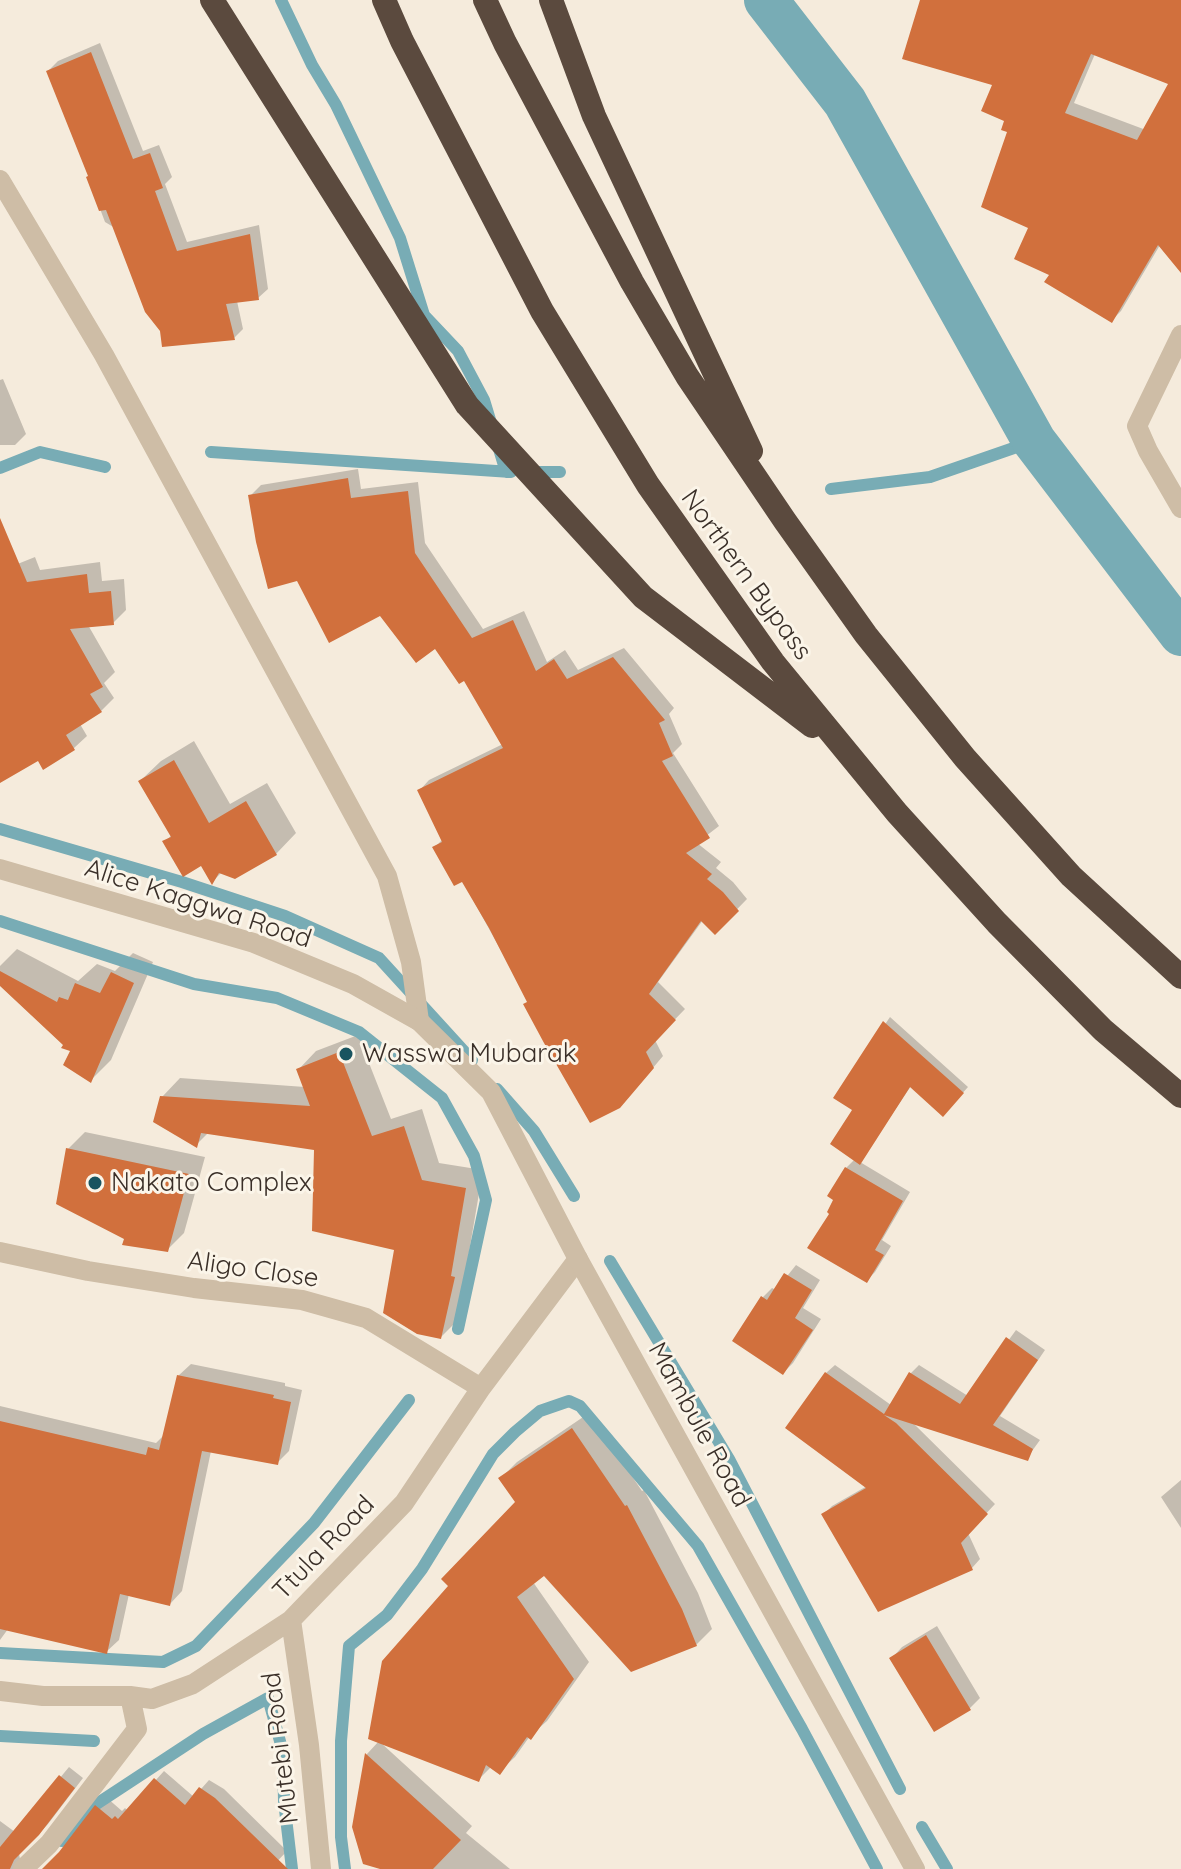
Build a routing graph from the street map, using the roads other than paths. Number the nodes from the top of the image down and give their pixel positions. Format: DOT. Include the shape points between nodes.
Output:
graph roads {
  1 [pos="212,0"];
  2 [pos="384,0"];
  3 [pos="485,0"];
  4 [pos="551,0"];
  5 [pos="0,180"];
  6 [pos="1181,335"];
  7 [pos="1181,508"];
  8 [pos="785,521"];
  9 [pos="842,749"];
  10 [pos="0,869"];
  11 [pos="1181,977"];
  12 [pos="419,1021"];
  13 [pos="1181,1096"];
  14 [pos="0,1252"];
  15 [pos="578,1259"];
  16 [pos="481,1388"];
  17 [pos="291,1620"];
  18 [pos="0,1691"];
  19 [pos="130,1696"];
  20 [pos="23,1869"];
  21 [pos="321,1869"];
  22 [pos="915,1869"];
  1 -- 9 [label="highway" via="467,405 643,597"];
  2 -- 9 [label="highway, Northern Bypass" via="588,391 730,602"];
  3 -- 8 [label="highway" via="632,282 687,376"];
  4 -- 8 [label="highway" via="594,116"];
  5 -- 12 [label="street" via="104,355 387,876 411,962"];
  6 -- 7 [label="street" via="1137,426"];
  8 -- 11 [label="highway" via="866,635 965,758 1071,876"];
  9 -- 13 [label="highway, Northern Bypass" via="997,923 1103,1030"];
  10 -- 12 [label="street, Alice Kaggwa Road" via="254,943 353,984"];
  12 -- 15 [label="street, Mambule Road" via="491,1092"];
  14 -- 16 [label="street, Aligo Close" via="194,1288 302,1300 366,1318"];
  15 -- 16 [label="street, Ttula Road"];
  15 -- 22 [label="street, Mambule Road"];
  16 -- 17 [label="street, Ttula Road" via="404,1503"];
  17 -- 19 [label="street, Ttula Road" via="193,1684 152,1699"];
  17 -- 21 [label="street, Mutebi Road"];
  18 -- 19 [label="street, Ttula Road"];
  19 -- 20 [label="street" via="137,1729 49,1844"];
}
